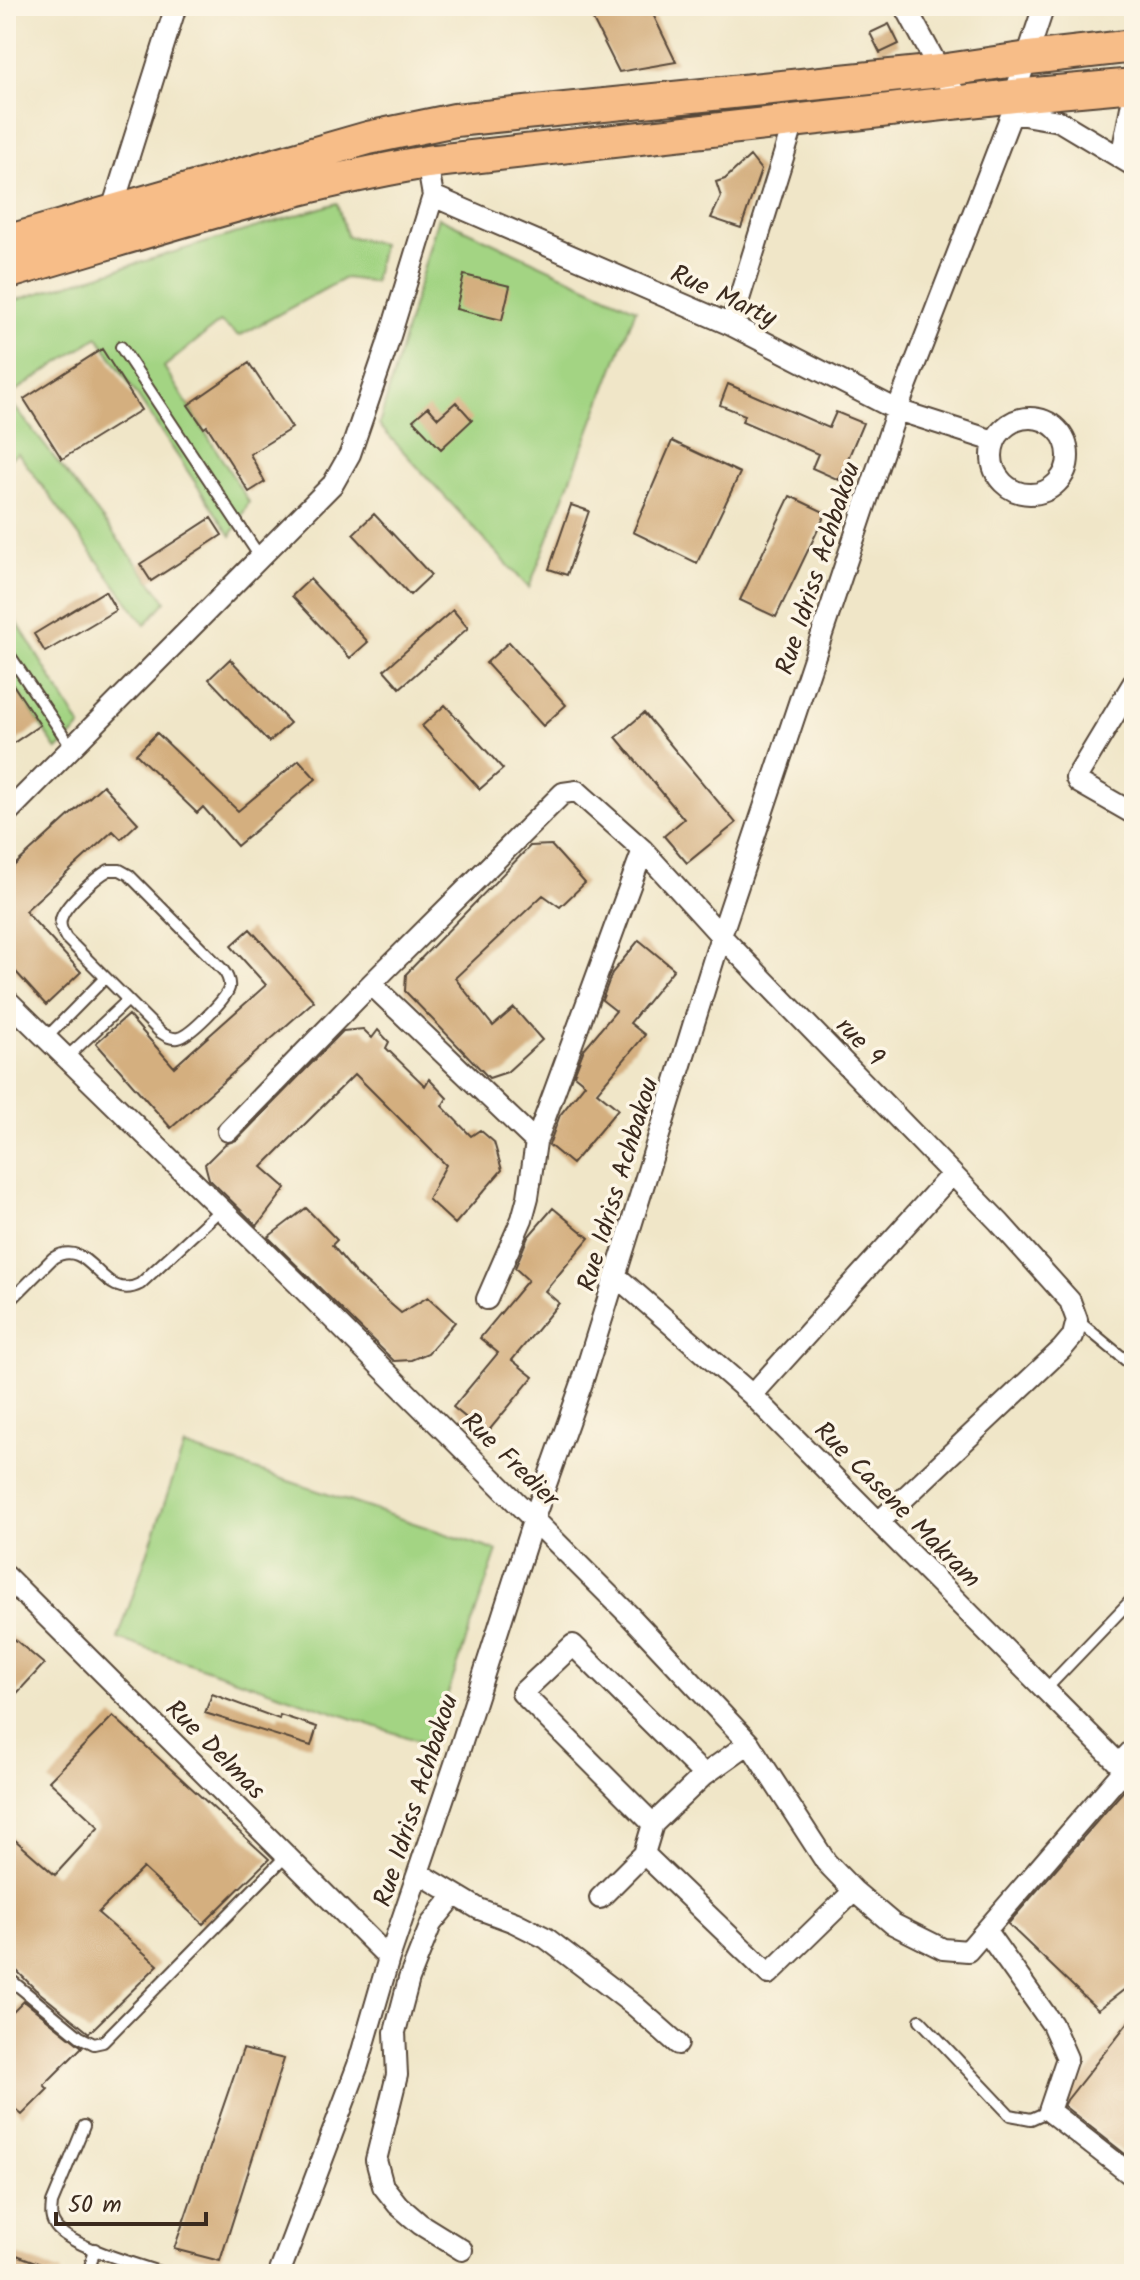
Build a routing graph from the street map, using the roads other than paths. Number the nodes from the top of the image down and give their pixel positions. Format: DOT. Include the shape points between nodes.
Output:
graph roads {
  1 [pos="176,6"];
  2 [pos="905,6"];
  3 [pos="1044,6"];
  4 [pos="1134,46"];
  5 [pos="1029,58"];
  6 [pos="940,71"];
  7 [pos="1134,85"];
  8 [pos="1134,92"];
  9 [pos="961,102"];
  10 [pos="1013,104"];
  11 [pos="794,122"];
  12 [pos="427,162"];
  13 [pos="1128,162"];
  14 [pos="433,196"];
  15 [pos="109,228"];
  16 [pos="6,242"];
  17 [pos="6,273"];
  18 [pos="731,325"];
  19 [pos="121,347"];
  20 [pos="897,410"];
  21 [pos="994,441"];
  22 [pos="260,557"];
  23 [pos="6,650"];
  24 [pos="1134,682"];
  25 [pos="72,748"];
  26 [pos="6,814"];
  27 [pos="1134,814"];
  28 [pos="643,850"];
  29 [pos="721,936"];
  30 [pos="105,978"];
  31 [pos="371,984"];
  32 [pos="6,999"];
  33 [pos="128,1000"];
  34 [pos="46,1038"];
  35 [pos="66,1058"];
  36 [pos="228,1131"];
  37 [pos="536,1142"];
  38 [pos="952,1174"];
  39 [pos="221,1209"];
  40 [pos="616,1276"];
  41 [pos="487,1299"];
  42 [pos="6,1305"];
  43 [pos="1077,1320"];
  44 [pos="1134,1367"];
  45 [pos="752,1395"];
  46 [pos="534,1518"];
  47 [pos="879,1522"];
  48 [pos="6,1576"];
  49 [pos="1134,1597"];
  50 [pos="1045,1690"];
  51 [pos="1134,1741"];
  52 [pos="749,1743"];
  53 [pos="1125,1770"];
  54 [pos="704,1775"];
  55 [pos="653,1824"];
  56 [pos="644,1854"];
  57 [pos="286,1856"];
  58 [pos="419,1873"];
  59 [pos="854,1891"];
  60 [pos="454,1896"];
  61 [pos="600,1898"];
  62 [pos="986,1931"];
  63 [pos="389,1958"];
  64 [pos="6,1976"];
  65 [pos="920,2020"];
  66 [pos="678,2044"];
  67 [pos="1049,2111"];
  68 [pos="84,2126"];
  69 [pos="1134,2177"];
  70 [pos="95,2249"];
  71 [pos="462,2250"];
  72 [pos="88,2274"];
  73 [pos="166,2274"];
  74 [pos="279,2274"];
  1 -- 15 [label="street"];
  2 -- 6 [label="street"];
  3 -- 5 [label="street, Rue Idriss Achbakou"];
  4 -- 5 [label="main road"];
  5 -- 6 [label="main road"];
  5 -- 10 [label="street, Rue Idriss Achbakou"];
  6 -- 9 [label="street"];
  6 -- 15 [label="main road" via="455,120 368,138"];
  7 -- 10 [label="main road"];
  8 -- 13 [label="street"];
  9 -- 10 [label="main road"];
  9 -- 11 [label="main road"];
  10 -- 13 [label="street" via="1059,121"];
  10 -- 20 [label="street, Rue Idriss Achbakou"];
  11 -- 12 [label="main road"];
  11 -- 18 [label="street"];
  12 -- 14 [label="street"];
  12 -- 15 [label="main road"];
  14 -- 18 [label="street, Rue Marty"];
  14 -- 22 [label="street" via="350,454 333,484"];
  15 -- 16 [label="main road"];
  15 -- 17 [label="main road"];
  18 -- 20 [label="street, Rue Marty"];
  19 -- 22 [label="lane"];
  20 -- 21 [label="street, Rue Marty"];
  20 -- 29 [label="street, Rue Idriss Achbakou"];
  22 -- 25 [label="street"];
  23 -- 25 [label="lane"];
  24 -- 27 [label="street" via="1076,778"];
  25 -- 26 [label="street"];
  28 -- 29 [label="street, rue 9"];
  28 -- 31 [label="street, rue 9" via="577,791 569,790"];
  28 -- 37 [label="street"];
  29 -- 38 [label="street, rue 9"];
  29 -- 40 [label="street, Rue Idriss Achbakou"];
  30 -- 33 [label="lane"];
  30 -- 33 [label="lane" via="66,938 61,918 100,875 120,870 229,979 223,999 180,1038 160,1032"];
  30 -- 34 [label="lane"];
  31 -- 36 [label="street"];
  31 -- 37 [label="street"];
  32 -- 34 [label="street, Rue Fredier"];
  33 -- 35 [label="lane"];
  34 -- 35 [label="street, Rue Fredier"];
  35 -- 39 [label="street, Rue Fredier"];
  37 -- 41 [label="street" via="522,1219"];
  38 -- 43 [label="street, rue 9" via="1070,1301"];
  38 -- 45 [label="street"];
  39 -- 42 [label="lane" via="140,1284 121,1289 82,1257 62,1253"];
  39 -- 46 [label="street, Rue Fredier"];
  40 -- 45 [label="street, Rue Casene Makram"];
  40 -- 46 [label="street, Rue Idriss Achbakou"];
  43 -- 44 [label="lane"];
  43 -- 47 [label="street" via="1062,1349"];
  45 -- 47 [label="street, Rue Casene Makram"];
  46 -- 52 [label="street, Rue Fredier"];
  46 -- 58 [label="street, Rue Idriss Achbakou"];
  47 -- 50 [label="street, Rue Casene Makram"];
  48 -- 57 [label="street, Rue Delmas"];
  49 -- 50 [label="lane"];
  50 -- 53 [label="street, Rue Casene Makram"];
  51 -- 53 [label="lane"];
  52 -- 54 [label="street"];
  52 -- 59 [label="street, Rue Fredier" via="826,1862"];
  53 -- 62 [label="street"];
  54 -- 55 [label="street"];
  54 -- 55 [label="street" via="573,1645 522,1693"];
  55 -- 56 [label="street"];
  56 -- 59 [label="street" via="769,1974"];
  56 -- 61 [label="street"];
  57 -- 63 [label="street, Rue Delmas"];
  57 -- 64 [label="lane" via="103,2042 80,2037"];
  58 -- 60 [label="street"];
  58 -- 63 [label="street, Rue Idriss Achbakou"];
  59 -- 62 [label="street, Rue Fredier" via="893,1924 943,1949 968,1951"];
  60 -- 66 [label="street" via="546,1938"];
  60 -- 71 [label="street" via="431,1924 409,1979 395,2032 397,2075 376,2160 383,2186 398,2205"];
  62 -- 67 [label="street" via="1064,2047 1067,2065"];
  63 -- 74 [label="street, Rue Idriss Achbakou" via="358,2065"];
  65 -- 67 [label="lane" via="1010,2115 1031,2119"];
  67 -- 69 [label="street"];
  68 -- 70 [label="lane" via="51,2217 65,2235"];
  70 -- 72 [label="lane"];
  70 -- 73 [label="lane"];
}
